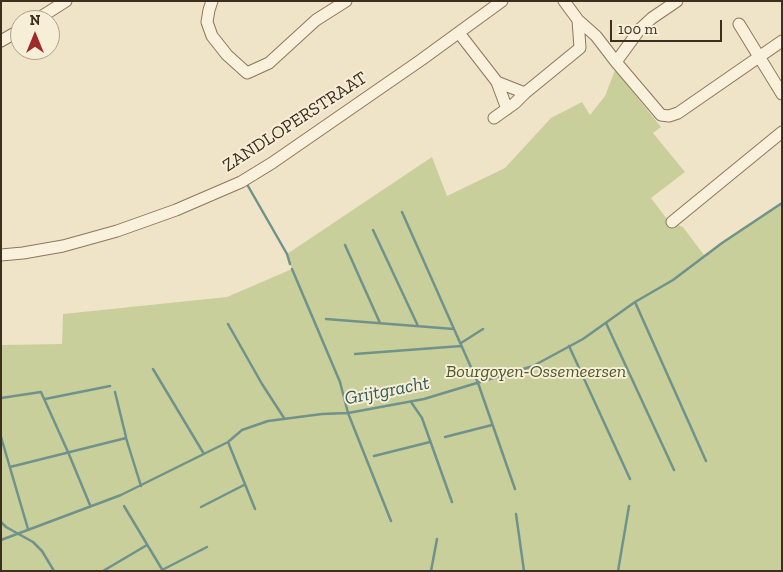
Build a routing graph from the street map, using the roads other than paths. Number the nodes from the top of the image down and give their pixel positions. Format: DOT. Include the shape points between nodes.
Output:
graph roads {
  1 [pos="66,1"];
  2 [pos="212,1"];
  3 [pos="346,1"];
  4 [pos="502,1"];
  5 [pos="564,1"];
  6 [pos="677,1"];
  7 [pos="52,10"];
  8 [pos="578,20"];
  9 [pos="739,24"];
  10 [pos="459,33"];
  11 [pos="596,36"];
  12 [pos="782,40"];
  13 [pos="580,48"];
  14 [pos="758,56"];
  15 [pos="616,62"];
  16 [pos="497,82"];
  17 [pos="525,93"];
  18 [pos="782,94"];
  19 [pos="507,109"];
  20 [pos="494,118"];
  21 [pos="782,132"];
  22 [pos="672,222"];
  23 [pos="1,254"];
  1 -- 7 [label="street"];
  2 -- 3 [label="street" via="207,22 212,36 247,73 269,63 316,20"];
  4 -- 10 [label="street, ZANDLOPERSTRAAT"];
  5 -- 8 [label="street"];
  6 -- 15 [label="street" via="640,29"];
  8 -- 11 [label="street"];
  8 -- 13 [label="street"];
  9 -- 14 [label="street"];
  10 -- 16 [label="street"];
  10 -- 23 [label="street, ZANDLOPERSTRAAT" via="241,182 109,234 37,252"];
  11 -- 13 [label="street"];
  11 -- 15 [label="street"];
  12 -- 14 [label="street"];
  13 -- 17 [label="street"];
  14 -- 15 [label="street" via="678,113 669,116 656,111"];
  14 -- 18 [label="street"];
  16 -- 17 [label="street"];
  16 -- 19 [label="street"];
  17 -- 19 [label="street"];
  19 -- 20 [label="street"];
  21 -- 22 [label="street"];
}
